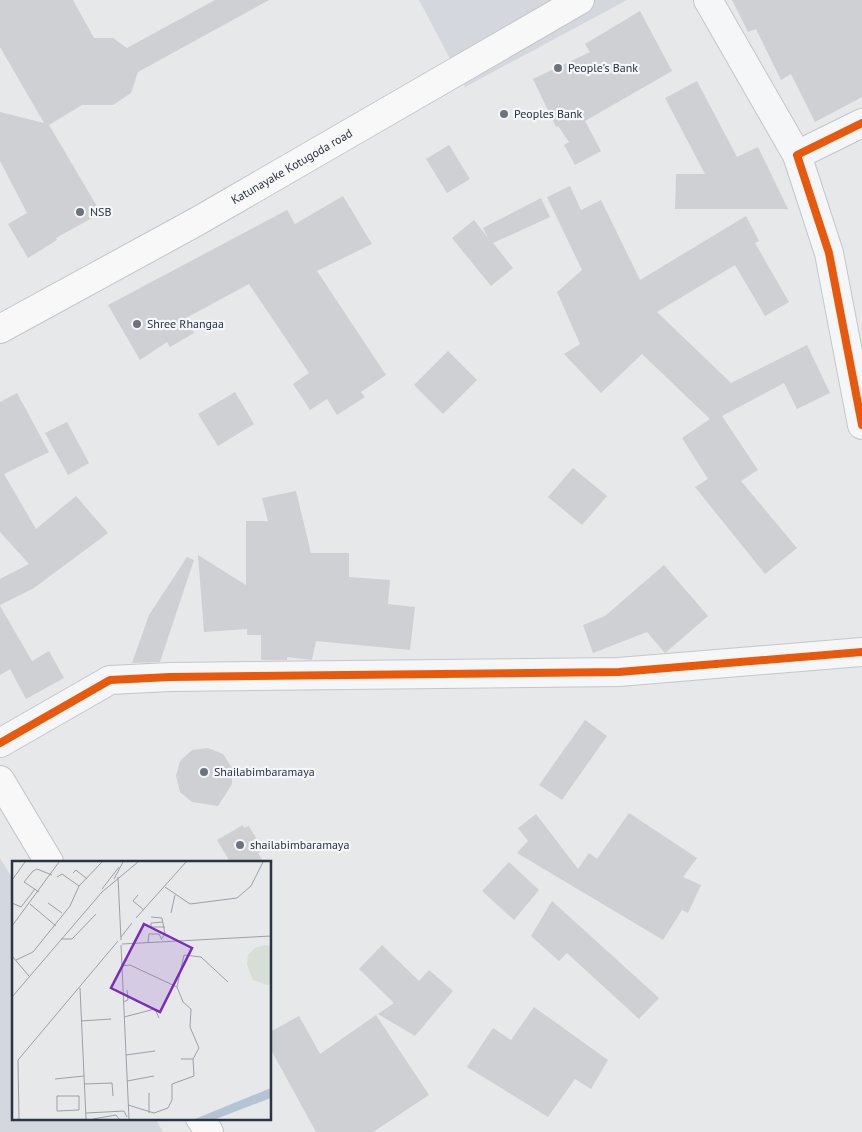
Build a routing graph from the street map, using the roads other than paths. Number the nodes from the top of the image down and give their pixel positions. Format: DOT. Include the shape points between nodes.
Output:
graph roads {
  1 [pos="580,0"];
  2 [pos="708,0"];
  3 [pos="862,123"];
  4 [pos="797,155"];
  5 [pos="0,329"];
  6 [pos="862,425"];
  7 [pos="862,652"];
  8 [pos="0,743"];
  9 [pos="0,780"];
  10 [pos="48,861"];
  11 [pos="201,1120"];
  12 [pos="209,1132"];
  1 -- 5 [label="main road, Katunayake Kotugoda road" via="196,222"];
  2 -- 4 [label="street"];
  3 -- 4 [label="street"];
  4 -- 6 [label="street" via="829,253"];
  7 -- 8 [label="street" via="619,672 110,680"];
  9 -- 10 [label="main road"];
  11 -- 12 [label="main road"];
}
